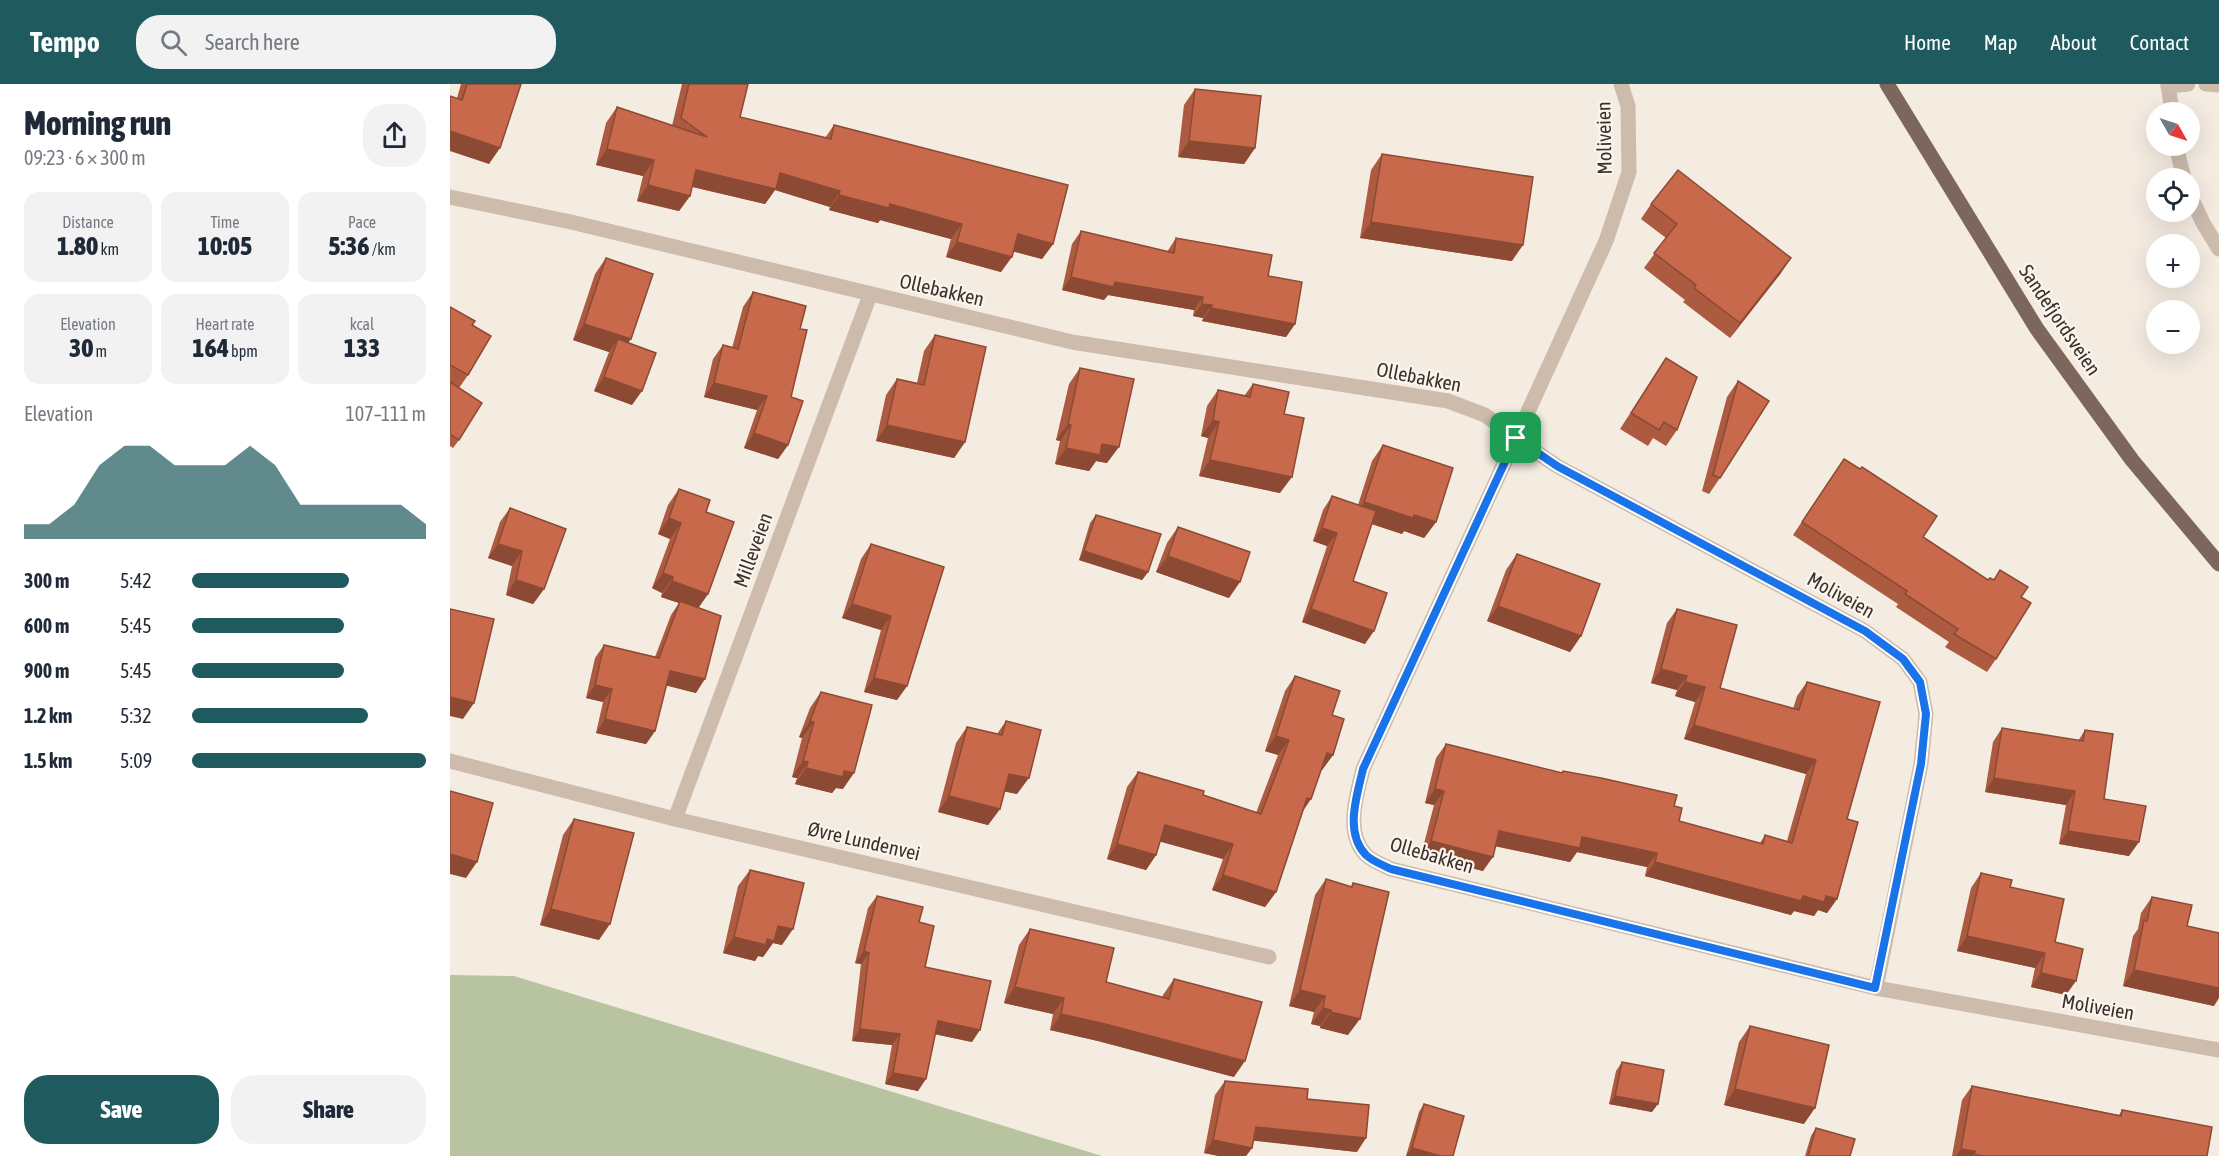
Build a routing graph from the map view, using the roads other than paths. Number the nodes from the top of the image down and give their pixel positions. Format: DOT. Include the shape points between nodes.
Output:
graph roads {
  1 [pos="1622,84"];
  2 [pos="1887,84"];
  3 [pos="2188,84"];
  4 [pos="2206,84"];
  5 [pos="2168,85"];
  6 [pos="2219,85"];
  7 [pos="2171,102"];
  8 [pos="450,197"];
  9 [pos="2200,217"];
  10 [pos="2219,249"];
  11 [pos="870,295"];
  12 [pos="1516,438"];
  13 [pos="2219,564"];
  14 [pos="450,761"];
  15 [pos="675,819"];
  16 [pos="1269,957"];
  17 [pos="1875,988"];
  18 [pos="2219,1050"];
  1 -- 12 [label="street, Moliveien" via="1629,106 1629,172 1606,241"];
  2 -- 13 [label="main road, Sandefjordsveien" via="2037,329 2132,459"];
  3 -- 5 [label="street"];
  4 -- 6 [label="street"];
  5 -- 7 [label="street"];
  8 -- 11 [label="street, Ollebakken" via="571,222"];
  9 -- 10 [label="street"];
  11 -- 12 [label="street, Ollebakken" via="1072,342 1448,401 1485,415"];
  11 -- 15 [label="street, Milleveien"];
  12 -- 17 [label="street, Moliveien" via="1557,466 1865,631 1903,659 1920,682 1926,714 1921,764"];
  12 -- 17 [label="street, Ollebakken" via="1363,769 1353,811 1355,834 1366,855 1391,869"];
  14 -- 15 [label="street, Øvre Lundenvei"];
  15 -- 16 [label="street, Øvre Lundenvei"];
  17 -- 18 [label="street, Moliveien"];
}
